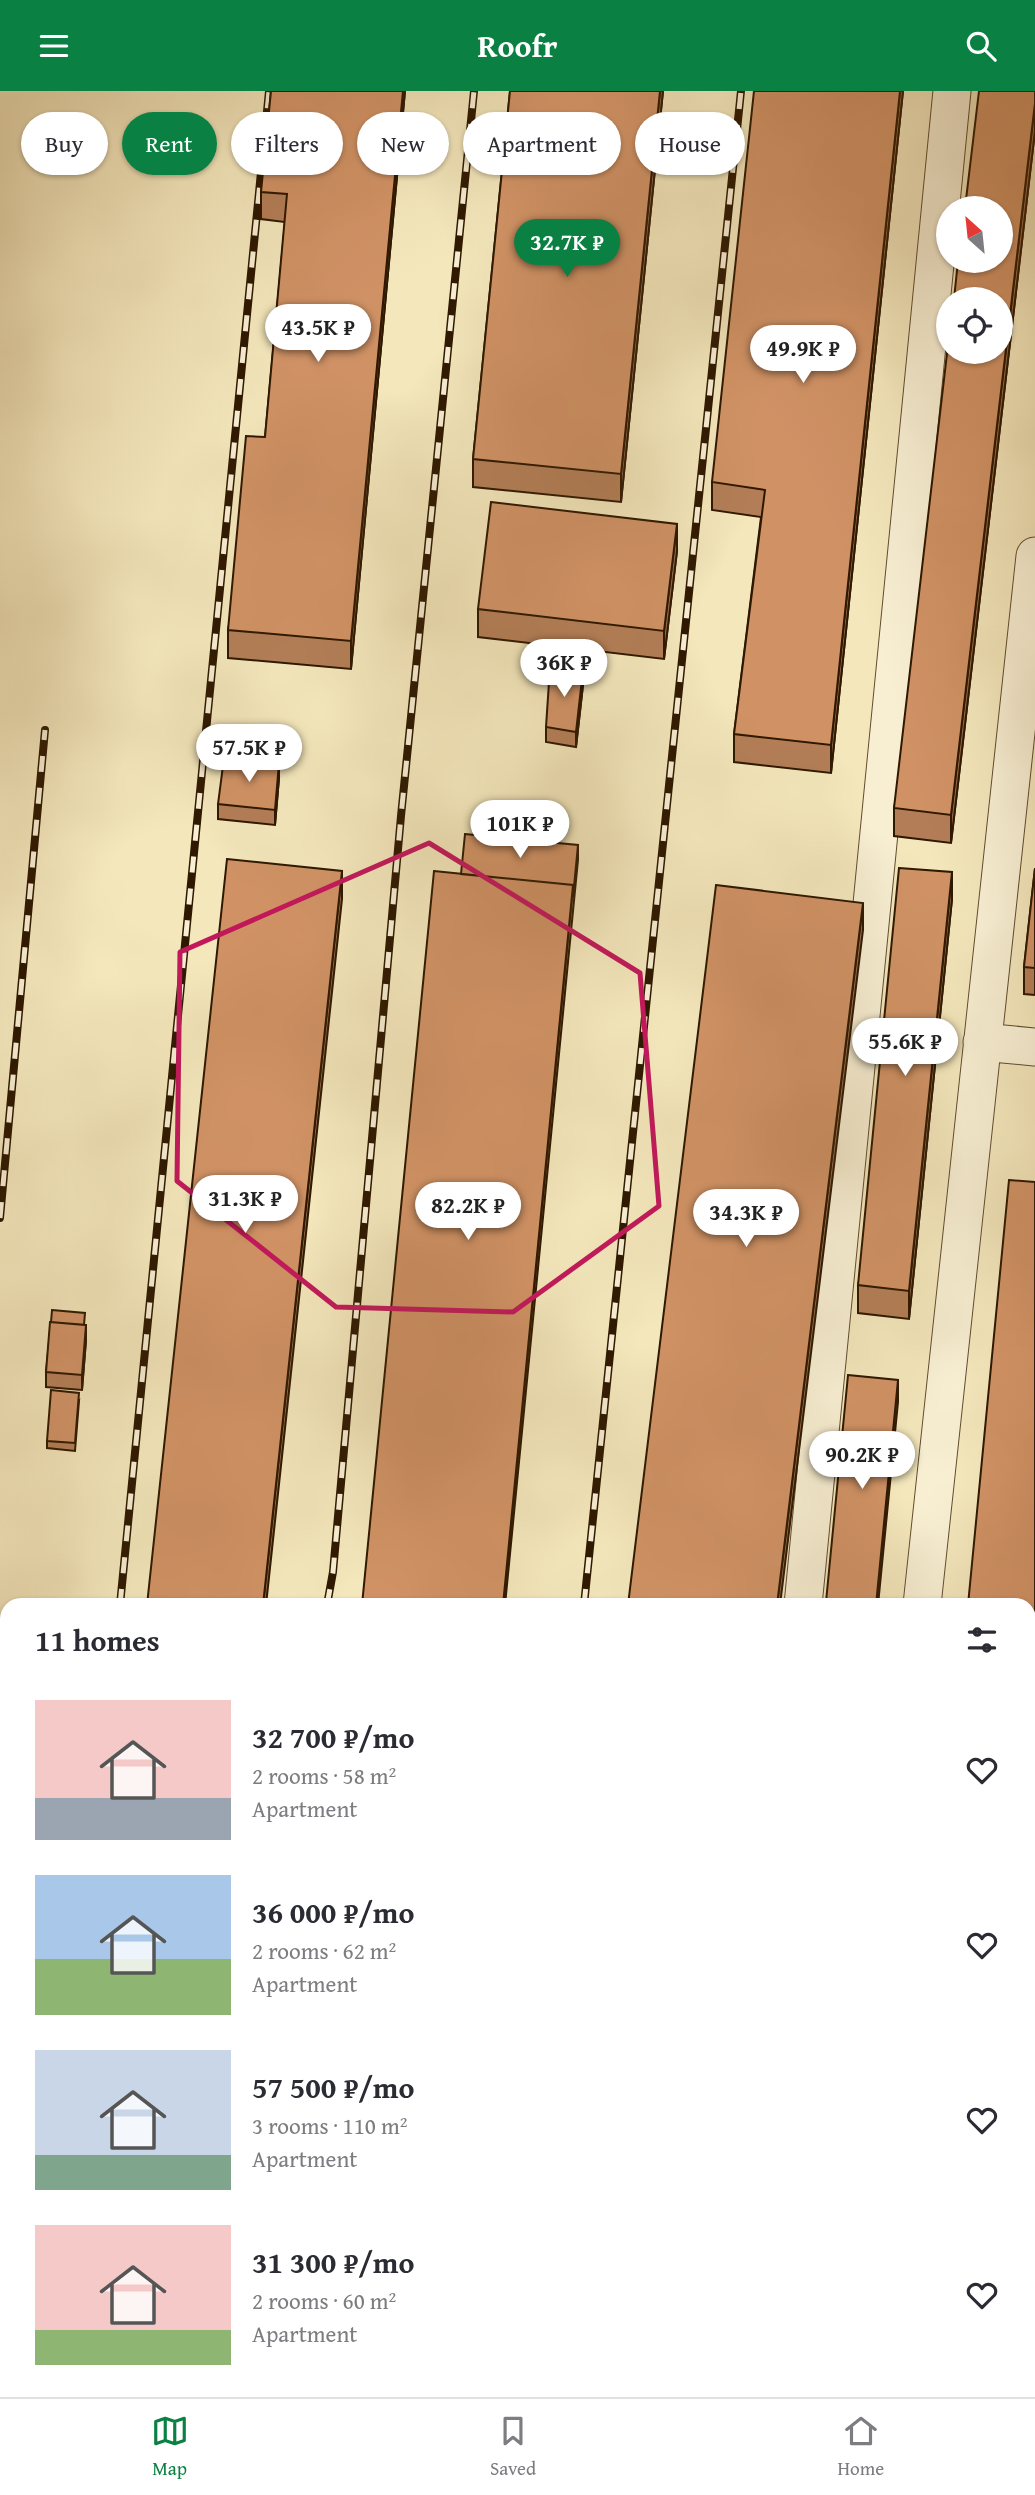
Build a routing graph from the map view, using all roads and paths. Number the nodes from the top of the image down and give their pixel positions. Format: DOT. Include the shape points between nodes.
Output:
graph roads {
  1 [pos="952,91"];
  2 [pos="1035,556"];
  3 [pos="982,1042"];
  4 [pos="1035,1047"];
  5 [pos="804,1598"];
  6 [pos="923,1598"];
  1 -- 5 [label="lane"];
  2 -- 3 [label="lane"];
  3 -- 4 [label="lane"];
  3 -- 6 [label="lane"];
}
